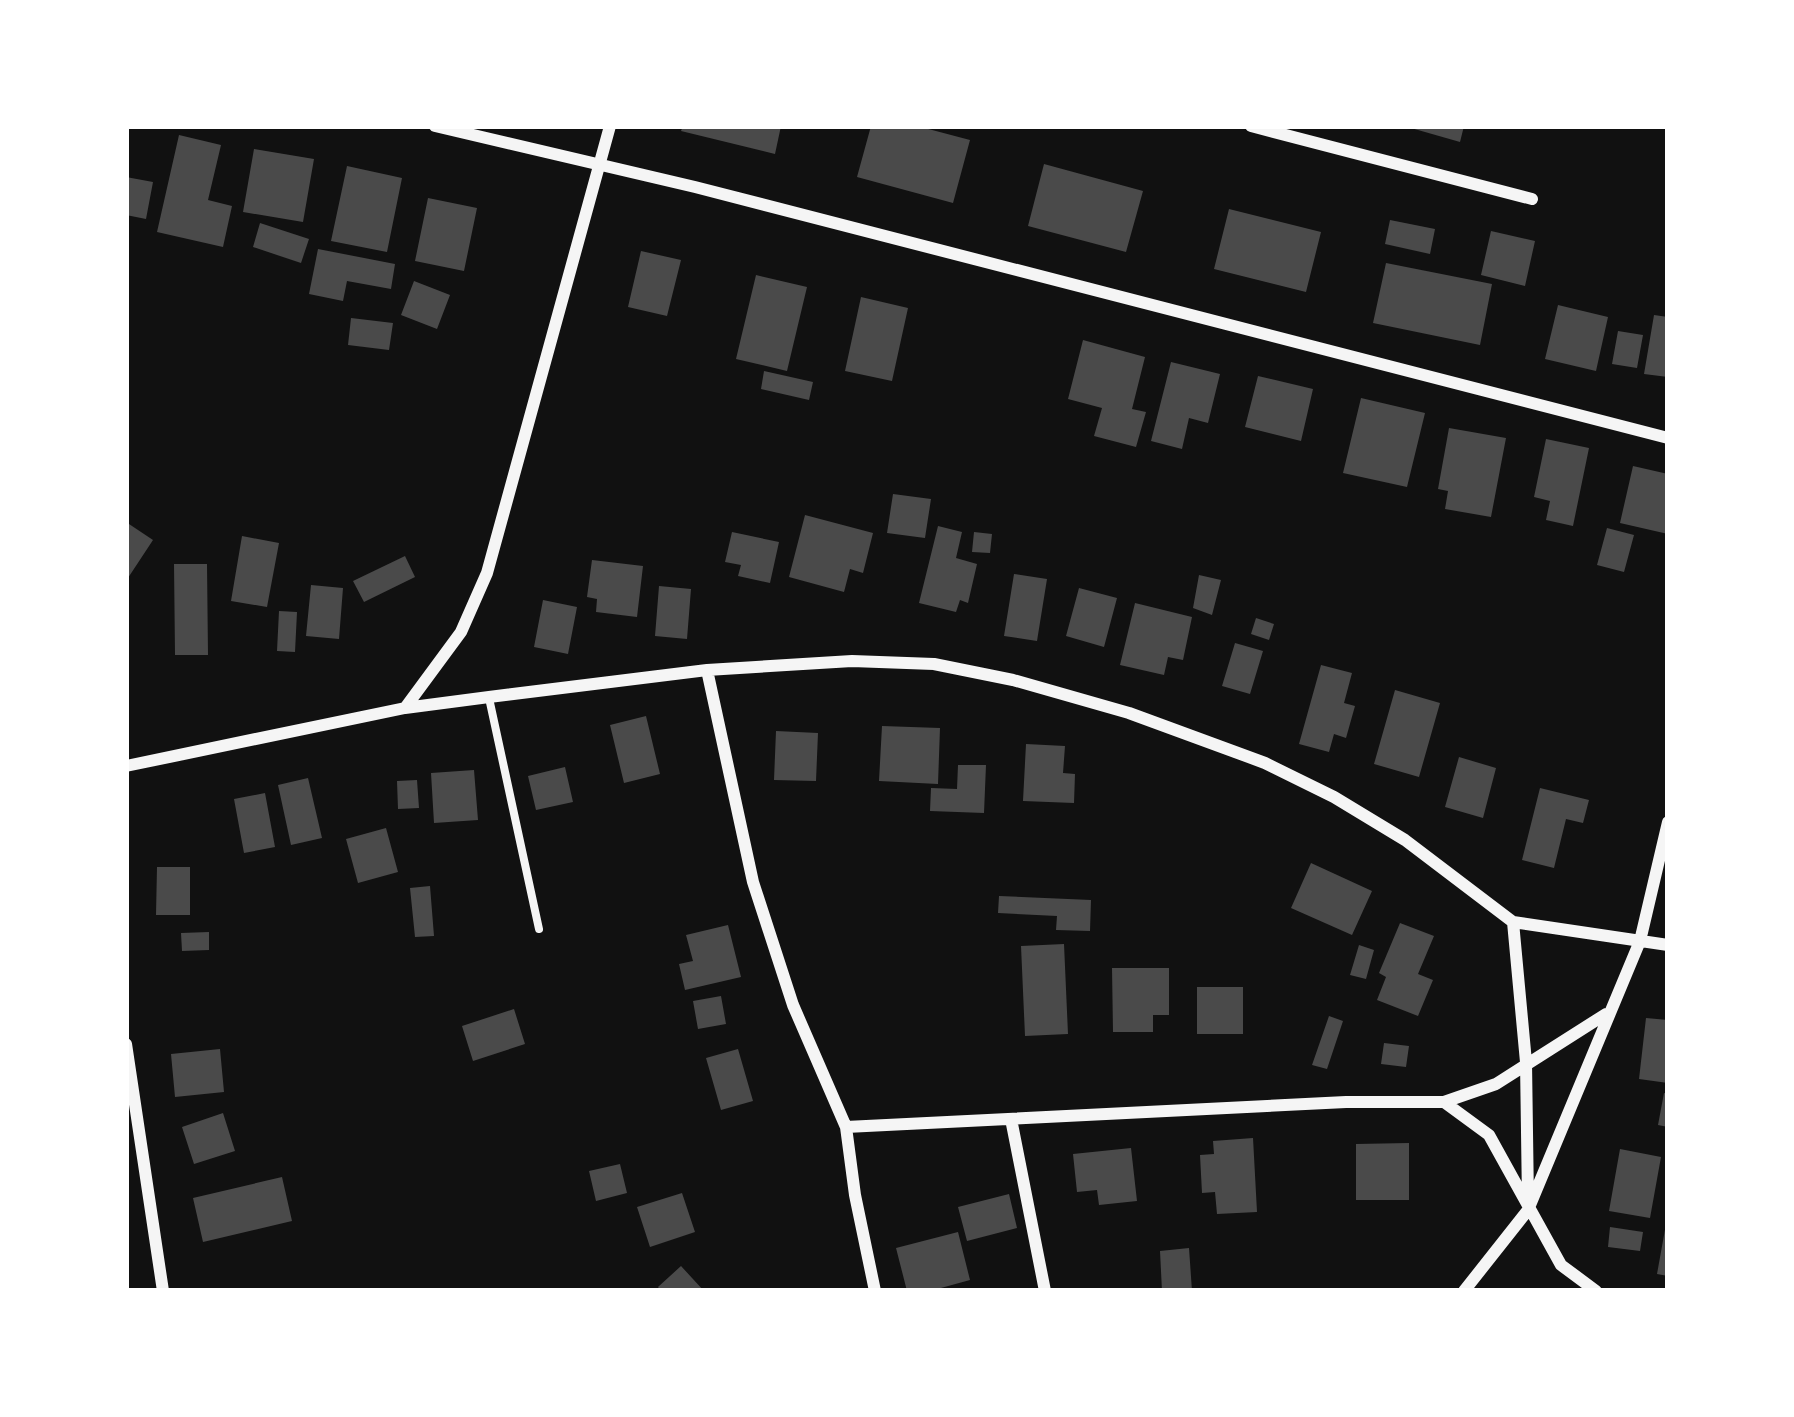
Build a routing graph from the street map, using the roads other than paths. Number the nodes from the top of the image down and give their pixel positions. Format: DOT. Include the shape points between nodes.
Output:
graph roads {
  1 [pos="435,126"];
  2 [pos="610,126"];
  3 [pos="1251,126"];
  4 [pos="601,164"];
  5 [pos="1532,199"];
  6 [pos="1668,438"];
  7 [pos="707,670"];
  8 [pos="489,697"];
  9 [pos="405,708"];
  10 [pos="126,766"];
  11 [pos="1668,822"];
  12 [pos="1513,922"];
  13 [pos="539,929"];
  14 [pos="1640,941"];
  15 [pos="1668,945"];
  16 [pos="1608,1013"];
  17 [pos="126,1044"];
  18 [pos="1526,1062"];
  19 [pos="1444,1102"];
  20 [pos="1011,1119"];
  21 [pos="846,1127"];
  22 [pos="1528,1210"];
  23 [pos="163,1291"];
  24 [pos="875,1291"];
  25 [pos="1045,1291"];
  26 [pos="1464,1291"];
  27 [pos="1596,1291"];
  1 -- 4 [label="street"];
  2 -- 4 [label="street"];
  3 -- 5 [label="street"];
  4 -- 6 [label="street"];
  4 -- 9 [label="street" via="487,573 461,632"];
  7 -- 8 [label="street"];
  7 -- 12 [label="street" via="934,664 1129,713 1334,797"];
  7 -- 21 [label="street" via="753,883 793,1005"];
  8 -- 9 [label="street"];
  8 -- 13 [label="lane"];
  9 -- 10 [label="street"];
  11 -- 14 [label="street"];
  12 -- 14 [label="street"];
  12 -- 18 [label="street"];
  14 -- 15 [label="street"];
  14 -- 16 [label="street"];
  16 -- 18 [label="street"];
  16 -- 22 [label="street"];
  17 -- 23 [label="street"];
  18 -- 19 [label="street" via="1496,1084"];
  18 -- 22 [label="street"];
  19 -- 20 [label="street"];
  19 -- 22 [label="street" via="1490,1135"];
  20 -- 21 [label="street"];
  20 -- 25 [label="street"];
  21 -- 24 [label="street"];
  22 -- 26 [label="street"];
  22 -- 27 [label="street" via="1561,1265"];
}
